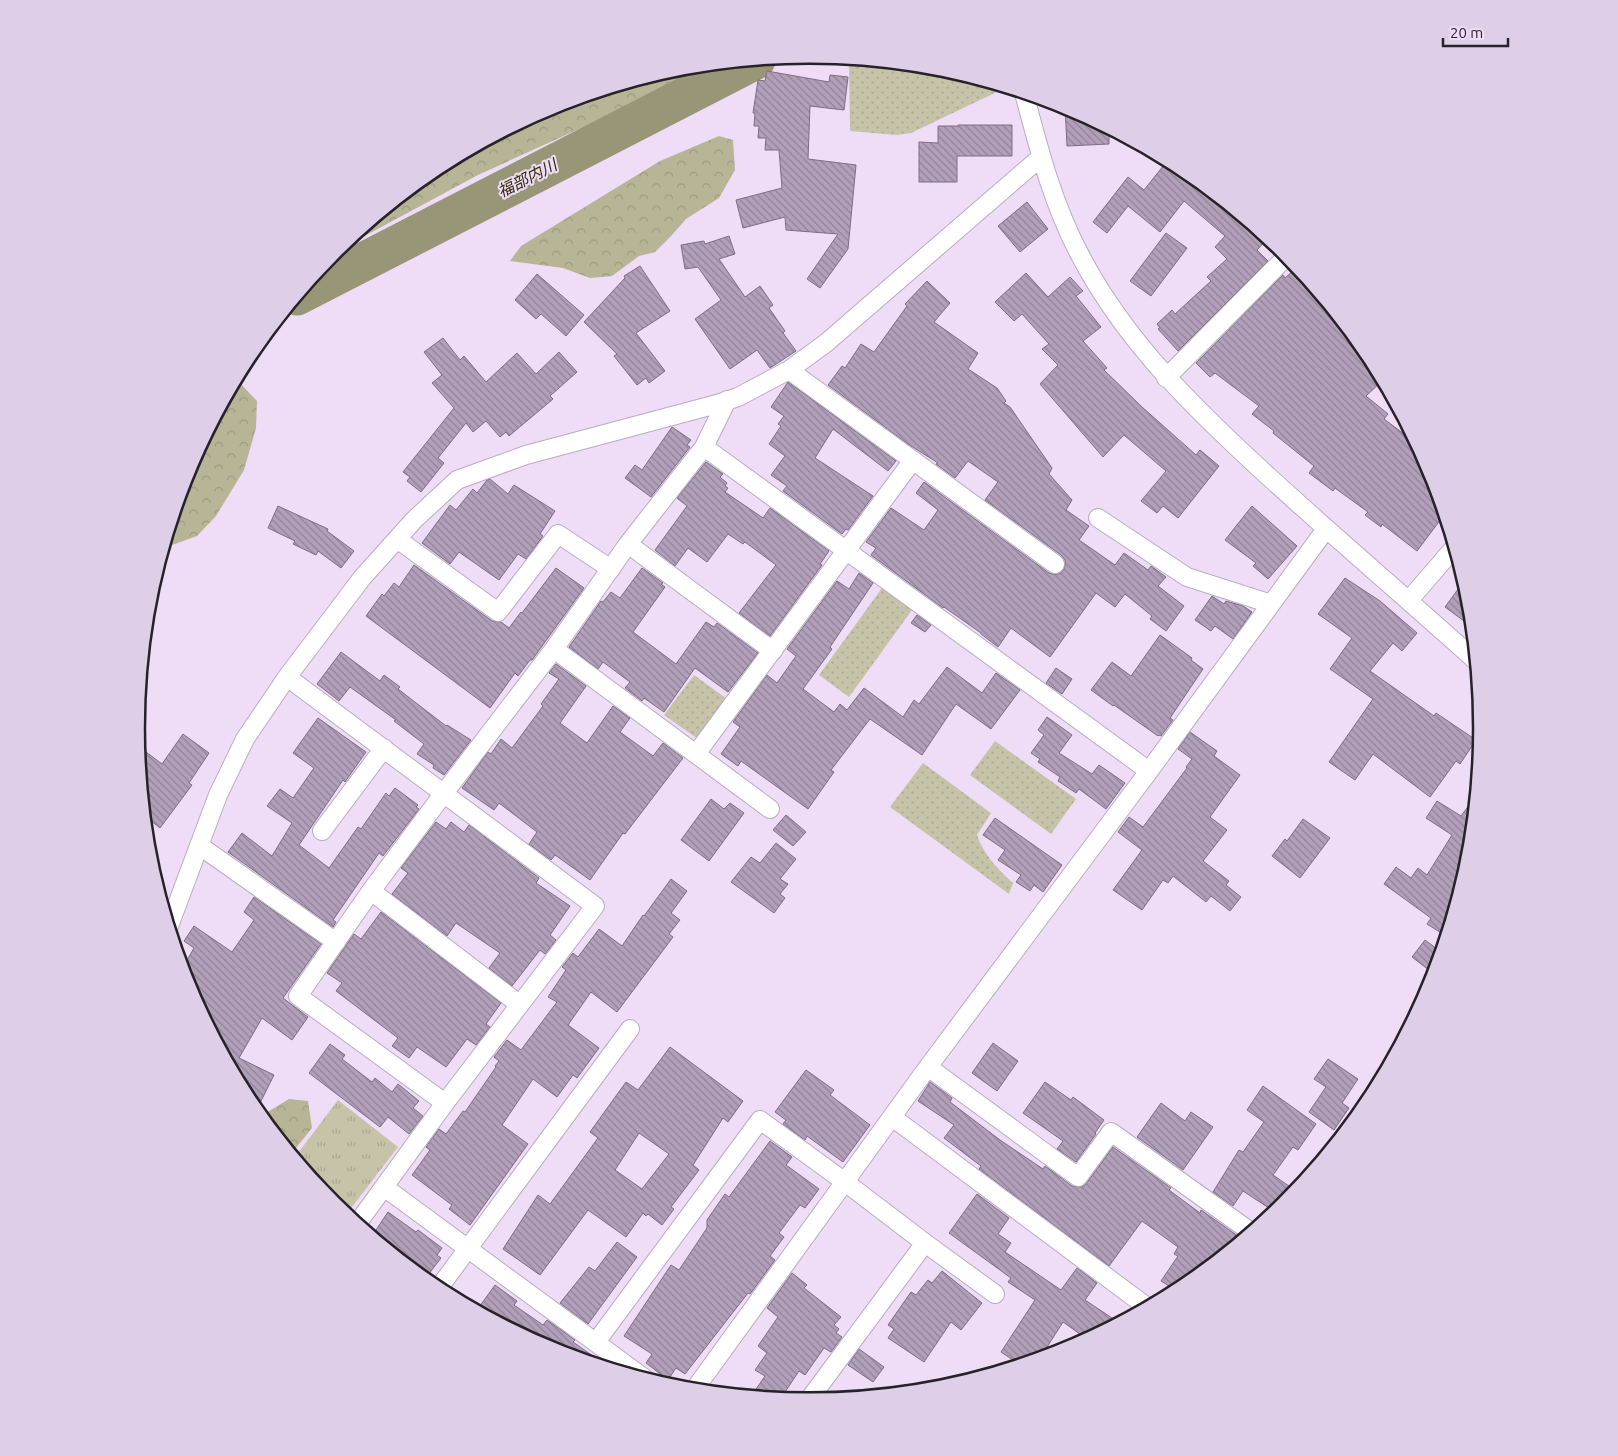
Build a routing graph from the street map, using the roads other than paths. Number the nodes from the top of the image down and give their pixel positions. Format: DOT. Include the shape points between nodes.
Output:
graph roads {
  1 [pos="1026,100"];
  2 [pos="1042,158"];
  3 [pos="1282,261"];
  4 [pos="789,370"];
  5 [pos="1166,378"];
  6 [pos="727,400"];
  7 [pos="704,447"];
  8 [pos="913,460"];
  9 [pos="1098,518"];
  10 [pos="1326,529"];
  11 [pos="397,539"];
  12 [pos="628,544"];
  13 [pos="846,550"];
  14 [pos="1450,553"];
  15 [pos="1055,564"];
  16 [pos="611,569"];
  17 [pos="1409,600"];
  18 [pos="1270,604"];
  19 [pos="554,649"];
  20 [pos="773,651"];
  21 [pos="1469,655"];
  22 [pos="287,676"];
  23 [pos="384,748"];
  24 [pos="696,754"];
  25 [pos="1149,771"];
  26 [pos="444,793"];
  27 [pos="770,809"];
  28 [pos="322,832"];
  29 [pos="200,846"];
  30 [pos="372,891"];
  31 [pos="172,917"];
  32 [pos="336,942"];
  33 [pos="519,1004"];
  34 [pos="630,1029"];
  35 [pos="928,1067"];
  36 [pos="445,1103"];
  37 [pos="892,1118"];
  38 [pos="845,1182"];
  39 [pos="384,1187"];
  40 [pos="361,1218"];
  41 [pos="1246,1228"];
  42 [pos="925,1244"];
  43 [pos="468,1248"];
  44 [pos="443,1282"];
  45 [pos="995,1294"];
  46 [pos="1141,1303"];
  47 [pos="596,1342"];
  48 [pos="631,1368"];
  49 [pos="699,1383"];
  50 [pos="815,1392"];
  1 -- 2 [label="street"];
  2 -- 4 [label="street" via="826,343"];
  2 -- 5 [label="street" via="1049,184 1081,257 1120,321"];
  3 -- 5 [label="street"];
  4 -- 6 [label="street"];
  4 -- 8 [label="street"];
  5 -- 10 [label="street"];
  6 -- 7 [label="street"];
  6 -- 11 [label="street" via="526,455 457,480"];
  7 -- 12 [label="street"];
  7 -- 13 [label="street"];
  8 -- 13 [label="street"];
  8 -- 15 [label="street"];
  9 -- 18 [label="street" via="1187,577"];
  10 -- 17 [label="street"];
  10 -- 18 [label="street"];
  11 -- 16 [label="street" via="498,612 558,534"];
  11 -- 22 [label="street" via="362,578"];
  12 -- 16 [label="street"];
  12 -- 20 [label="street"];
  13 -- 20 [label="street"];
  13 -- 25 [label="street"];
  14 -- 17 [label="street"];
  16 -- 19 [label="street"];
  17 -- 21 [label="street"];
  18 -- 25 [label="street"];
  19 -- 24 [label="street"];
  19 -- 26 [label="street"];
  20 -- 24 [label="street"];
  22 -- 23 [label="street"];
  22 -- 29 [label="street" via="245,739 218,795"];
  23 -- 26 [label="street"];
  23 -- 28 [label="street"];
  24 -- 27 [label="street"];
  25 -- 35 [label="street"];
  26 -- 30 [label="street"];
  26 -- 33 [label="street" via="595,906"];
  29 -- 31 [label="street"];
  29 -- 32 [label="street"];
  30 -- 32 [label="street"];
  30 -- 33 [label="street"];
  32 -- 36 [label="street" via="298,996"];
  33 -- 36 [label="street"];
  34 -- 43 [label="street"];
  35 -- 37 [label="street"];
  35 -- 41 [label="street" via="1078,1177 1111,1132"];
  36 -- 39 [label="street"];
  37 -- 38 [label="street"];
  37 -- 46 [label="street"];
  38 -- 42 [label="street"];
  38 -- 47 [label="street" via="760,1120"];
  38 -- 49 [label="street"];
  39 -- 40 [label="street"];
  39 -- 43 [label="street"];
  42 -- 45 [label="street"];
  42 -- 50 [label="street"];
  43 -- 44 [label="street"];
  43 -- 47 [label="street"];
  47 -- 48 [label="street"];
}
